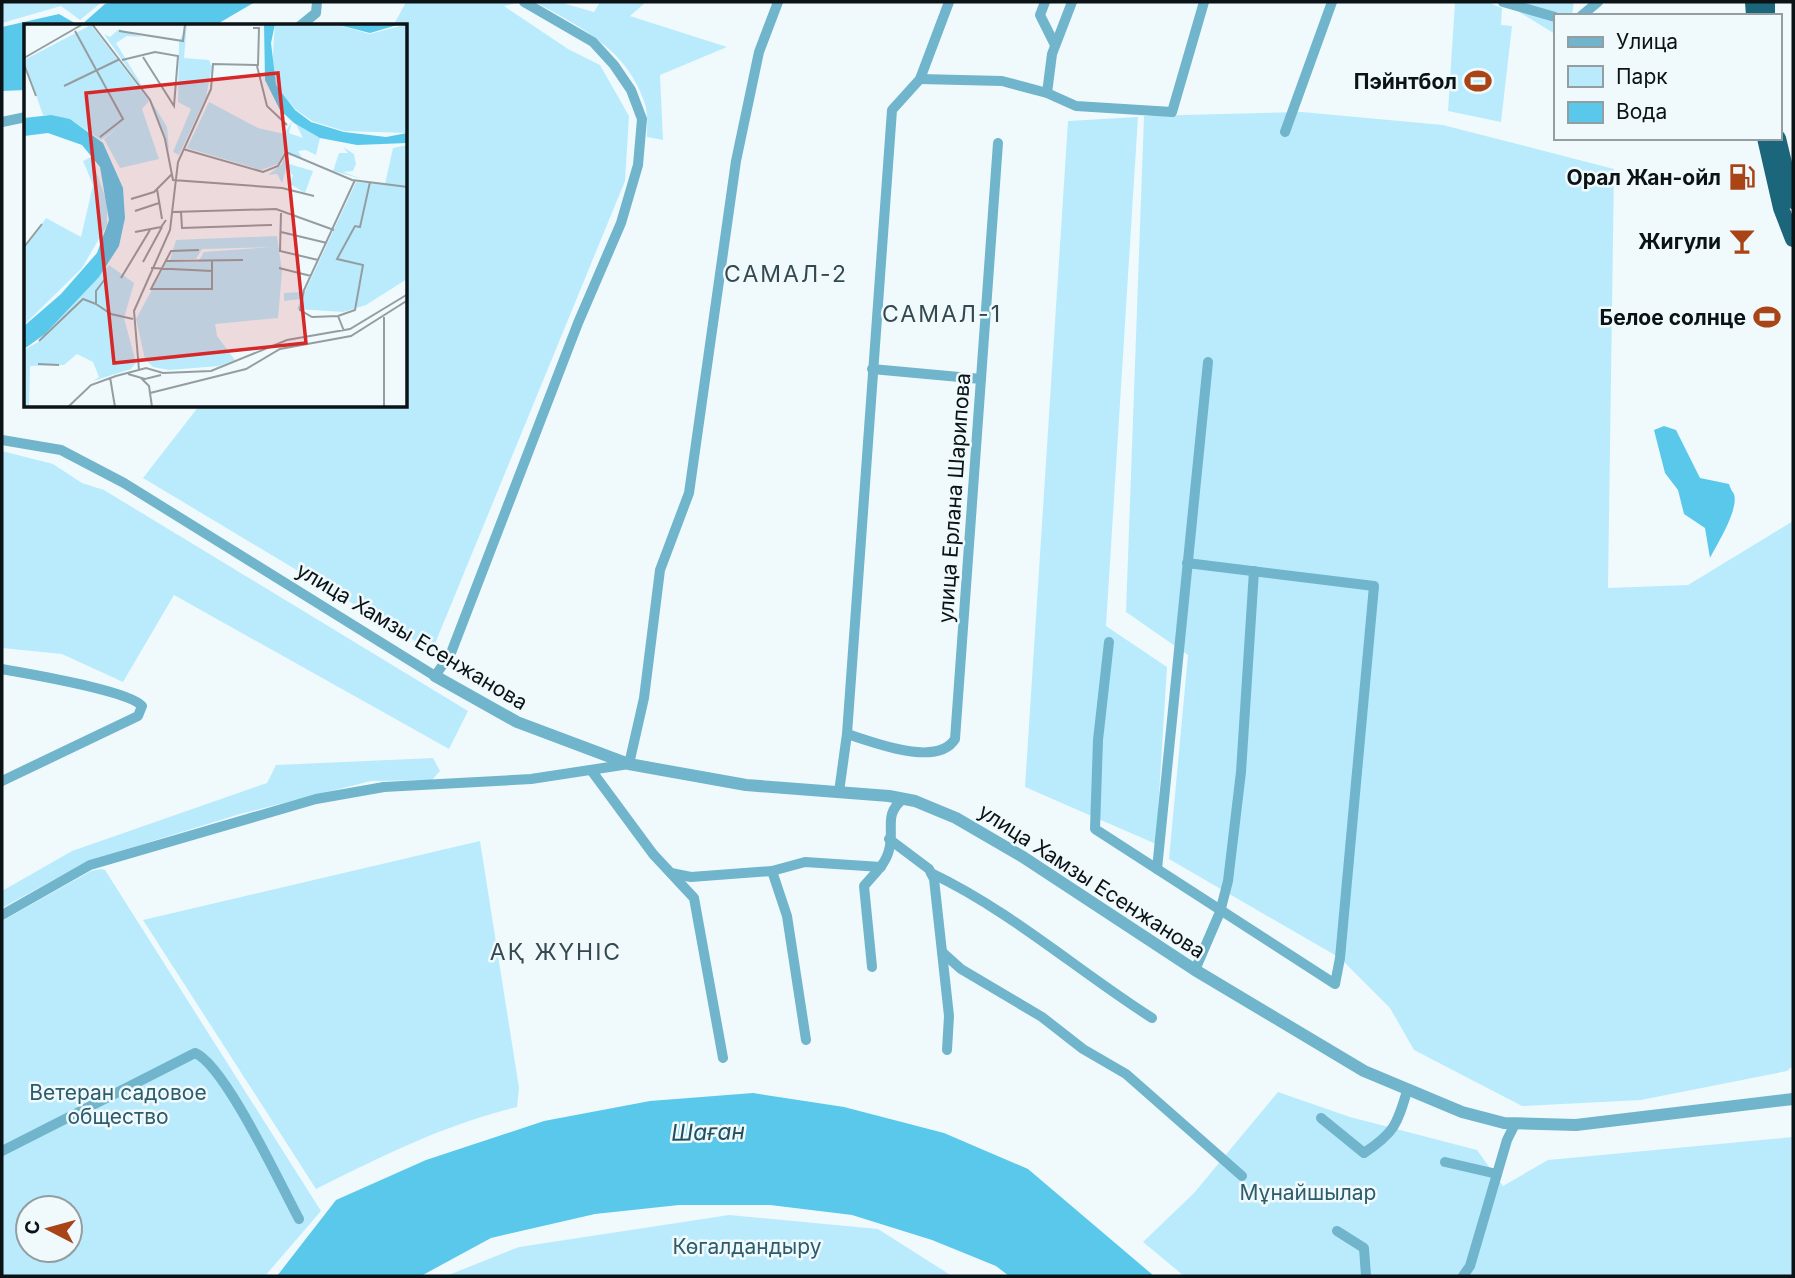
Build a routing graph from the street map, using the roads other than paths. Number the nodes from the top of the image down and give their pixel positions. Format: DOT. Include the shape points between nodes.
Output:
graph roads {
  1 [pos="317,2"];
  2 [pos="524,2"];
  3 [pos="778,2"];
  4 [pos="948,2"];
  5 [pos="1045,2"];
  6 [pos="1072,2"];
  7 [pos="1204,2"];
  8 [pos="1332,2"];
  9 [pos="1503,2"];
  10 [pos="1598,2"];
  11 [pos="1583,14"];
  12 [pos="1554,17"];
  13 [pos="302,24"];
  14 [pos="1055,45"];
  15 [pos="920,79"];
  16 [pos="1047,93"];
  17 [pos="24,117"];
  18 [pos="2,122"];
  19 [pos="1285,132"];
  20 [pos="1765,140"];
  21 [pos="1778,140"];
  22 [pos="998,143"];
  23 [pos="1793,201"];
  24 [pos="1793,239"];
  25 [pos="1208,362"];
  26 [pos="872,369"];
  27 [pos="981,379"];
  28 [pos="2,440"];
  29 [pos="1187,563"];
  30 [pos="1254,571"];
  31 [pos="1109,642"];
  32 [pos="2,669"];
  33 [pos="435,676"];
  34 [pos="847,734"];
  35 [pos="629,764"];
  36 [pos="591,770"];
  37 [pos="2,781"];
  38 [pos="839,792"];
  39 [pos="903,799"];
  40 [pos="889,839"];
  41 [pos="881,867"];
  42 [pos="1157,869"];
  43 [pos="772,871"];
  44 [pos="671,873"];
  45 [pos="931,873"];
  46 [pos="1220,912"];
  47 [pos="2,915"];
  48 [pos="942,952"];
  49 [pos="872,967"];
  50 [pos="1195,970"];
  51 [pos="1153,1018"];
  52 [pos="806,1040"];
  53 [pos="947,1051"];
  54 [pos="723,1058"];
  55 [pos="1408,1091"];
  56 [pos="1793,1099"];
  57 [pos="1321,1118"];
  58 [pos="1515,1124"];
  59 [pos="2,1151"];
  60 [pos="1445,1162"];
  61 [pos="1497,1174"];
  62 [pos="1242,1176"];
  63 [pos="299,1219"];
  64 [pos="1337,1231"];
  65 [pos="1366,1276"];
  66 [pos="1463,1276"];
  1 -- 13 [label="street" via="316,13"];
  2 -- 33 [label="street" via="593,42 614,65 631,90 642,119 638,165 621,223 451,653"];
  3 -- 35 [label="street" via="759,52 736,161 689,493 660,570 644,698"];
  4 -- 15 [label="street"];
  5 -- 14 [label="street" via="1040,15"];
  6 -- 14 [label="street"];
  7 -- 16 [label="street" via="1172,111 1076,106"];
  8 -- 19 [label="street"];
  9 -- 12 [label="street"];
  10 -- 11 [label="street"];
  14 -- 16 [label="street"];
  15 -- 16 [label="street" via="1002,82"];
  15 -- 26 [label="street" via="892,110"];
  17 -- 18 [label="street"];
  20 -- 24 [label="highway"];
  21 -- 23 [label="highway"];
  22 -- 27 [label="street, улица Ерлана Шарипова"];
  25 -- 29 [label="street"];
  26 -- 27 [label="street"];
  26 -- 34 [label="street"];
  27 -- 34 [label="street, улица Ерлана Шарипова" via="955,739 932,754"];
  28 -- 33 [label="street, улица Хамзы Есенжанова" via="61,450 124,483"];
  29 -- 30 [label="street"];
  29 -- 42 [label="street"];
  30 -- 46 [label="street" via="1241,772"];
  30 -- 46 [label="street" via="1374,586 1335,984"];
  31 -- 42 [label="street" via="1098,740 1095,829"];
  32 -- 37 [label="street" via="114,693 142,706 138,716"];
  33 -- 35 [label="street, улица Хамзы Есенжанова" via="517,722"];
  34 -- 38 [label="street"];
  35 -- 36 [label="street"];
  35 -- 38 [label="street, улица Хамзы Есенжанова" via="746,785"];
  36 -- 44 [label="street"];
  36 -- 47 [label="street" via="531,779 384,787 316,799 90,864"];
  38 -- 39 [label="street, улица Хамзы Есенжанова"];
  39 -- 40 [label="street" via="893,807 888,821"];
  39 -- 50 [label="street, улица Хамзы Есенжанова" via="984,833"];
  40 -- 41 [label="street" via="890,849"];
  40 -- 45 [label="street"];
  41 -- 43 [label="street" via="805,862"];
  41 -- 49 [label="street" via="863,886"];
  42 -- 46 [label="street"];
  43 -- 44 [label="street" via="691,877"];
  43 -- 52 [label="street" via="787,916"];
  44 -- 54 [label="street" via="694,898"];
  45 -- 48 [label="street"];
  45 -- 51 [label="street" via="1068,957"];
  46 -- 50 [label="street"];
  48 -- 53 [label="street"];
  48 -- 62 [label="street" via="961,969 1126,1074"];
  50 -- 55 [label="street, улица Хамзы Есенжанова" via="1364,1071"];
  55 -- 57 [label="street" via="1397,1126 1364,1153"];
  55 -- 58 [label="street, улица Хамзы Есенжанова" via="1462,1112"];
  56 -- 58 [label="street, улица Хамзы Есенжанова" via="1576,1125"];
  58 -- 61 [label="street"];
  59 -- 63 [label="street" via="195,1053 203,1057 235,1101"];
  60 -- 61 [label="street"];
  61 -- 66 [label="street"];
  64 -- 65 [label="street" via="1364,1248"];
}
